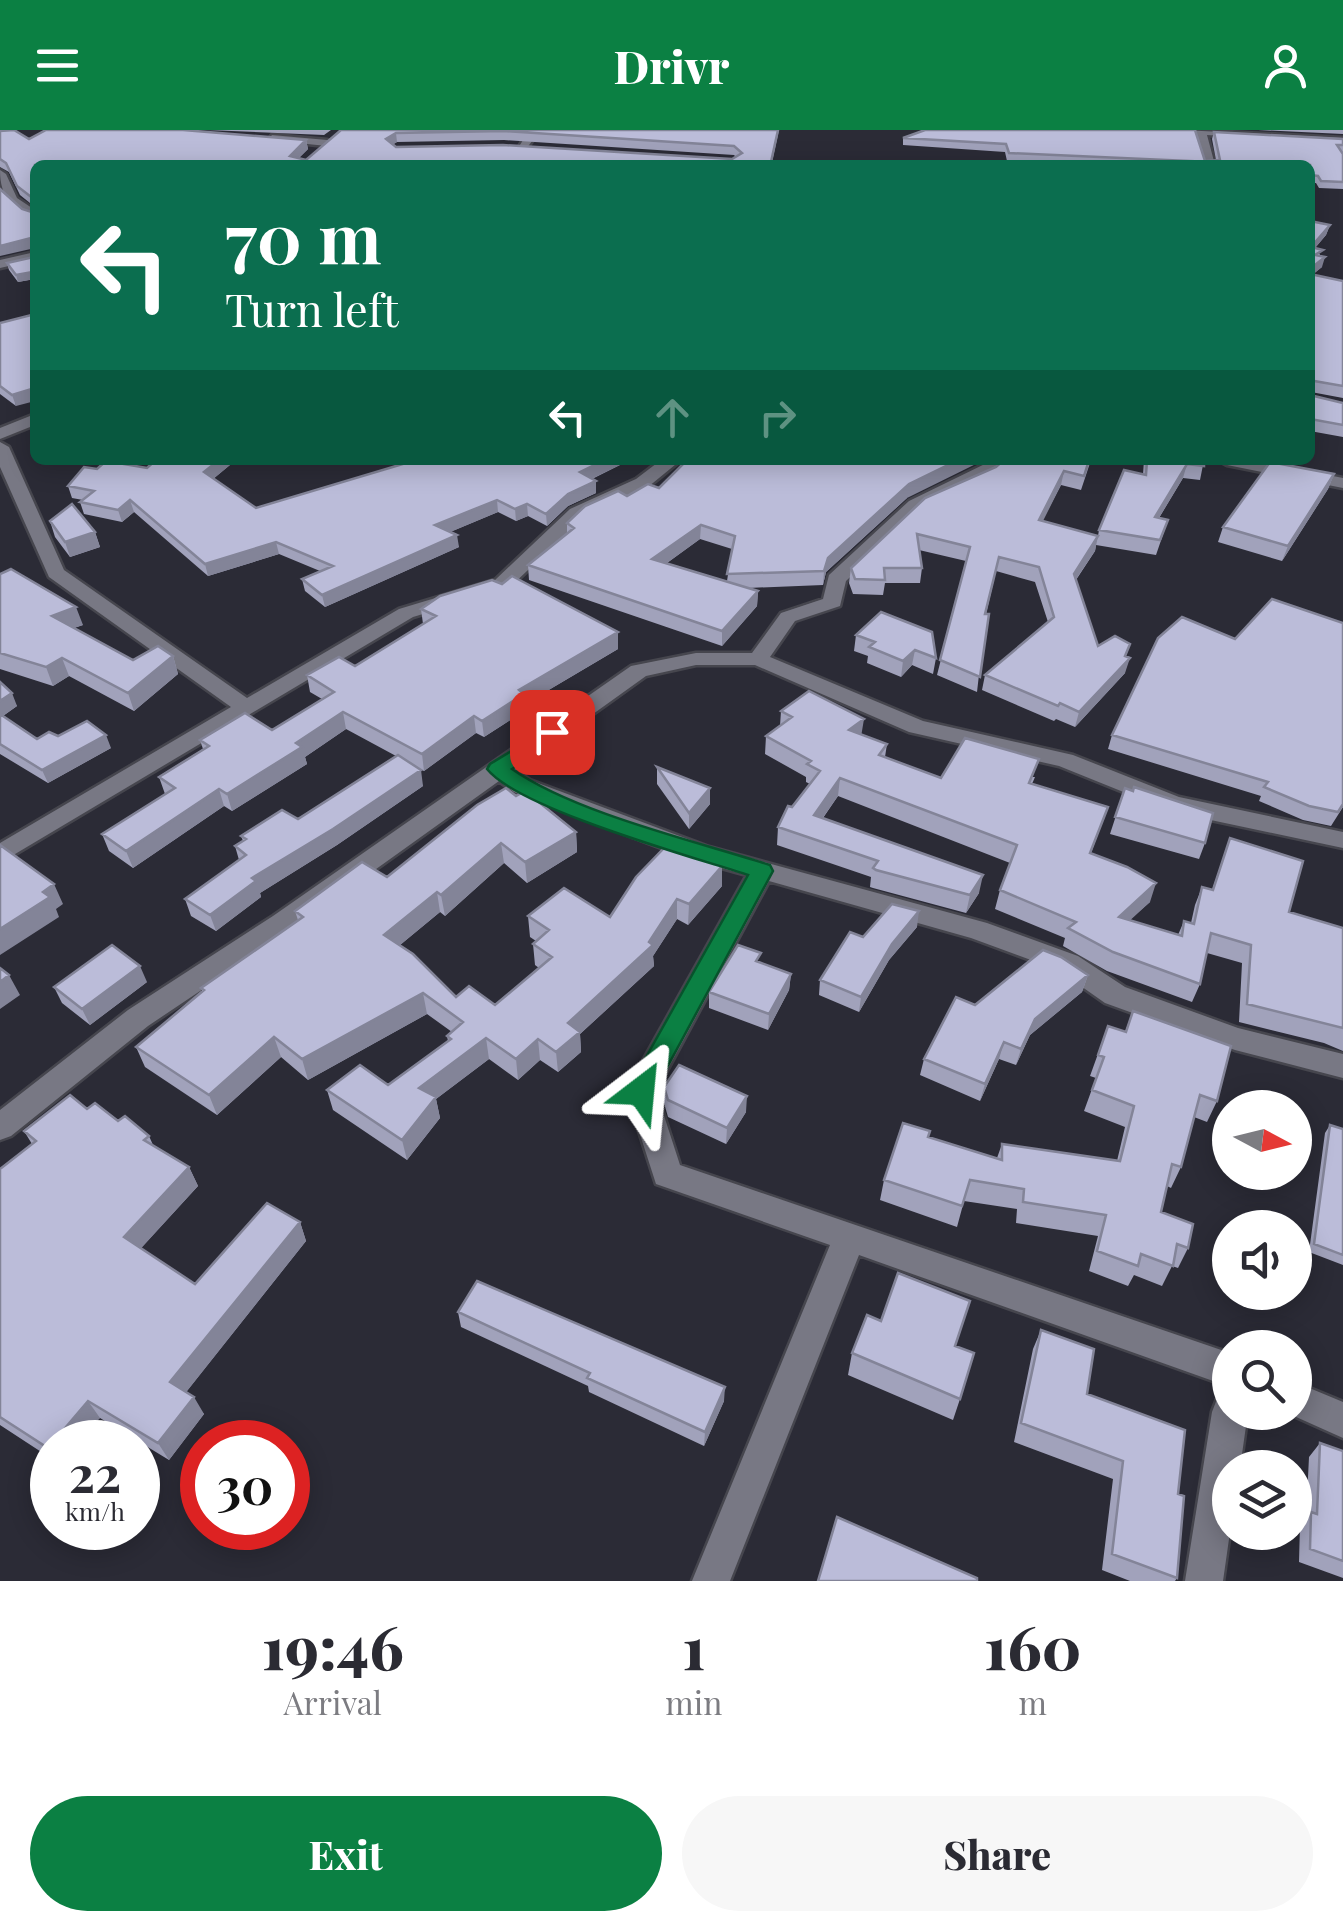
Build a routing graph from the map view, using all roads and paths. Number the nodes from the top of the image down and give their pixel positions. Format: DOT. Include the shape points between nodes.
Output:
graph roads {
  1 [pos="536,130"];
  2 [pos="1195,131"];
  3 [pos="262,138"];
  4 [pos="1343,141"];
  5 [pos="504,147"];
  6 [pos="522,148"];
  7 [pos="538,149"];
  8 [pos="314,154"];
  9 [pos="1207,160"];
  10 [pos="0,174"];
  11 [pos="30,213"];
  12 [pos="30,257"];
  13 [pos="0,264"];
  14 [pos="30,421"];
  15 [pos="0,434"];
  16 [pos="0,447"];
  17 [pos="665,465"];
  18 [pos="997,465"];
  19 [pos="1252,465"];
  20 [pos="1343,483"];
  21 [pos="758,659"];
  22 [pos="244,706"];
  23 [pos="498,769"];
  24 [pos="1343,840"];
  25 [pos="3,848"];
  26 [pos="762,871"];
  27 [pos="1343,1066"];
  28 [pos="0,1126"];
  29 [pos="850,1236"];
  30 [pos="1212,1364"];
  31 [pos="1312,1406"];
  32 [pos="1343,1420"];
  33 [pos="1227,1430"];
  34 [pos="711,1581"];
  35 [pos="1204,1581"];
  1 -- 6 [label="street"];
  2 -- 4 [label="street"];
  2 -- 9 [label="street"];
  3 -- 8 [label="street" via="331,140"];
  5 -- 6 [label="street"];
  6 -- 7 [label="street"];
  10 -- 11 [label="street" via="12,200"];
  12 -- 13 [label="street"];
  14 -- 15 [label="street"];
  16 -- 22 [label="street" via="56,573"];
  17 -- 22 [label="street" via="577,513 502,584 406,613"];
  18 -- 21 [label="street" via="915,505 836,579 834,602 788,617"];
  19 -- 20 [label="street"];
  21 -- 23 [label="street" via="696,659 638,671"];
  21 -- 24 [label="street" via="917,727 1065,760 1173,804"];
  22 -- 25 [label="street"];
  23 -- 26 [label="street" via="522,786 622,826"];
  23 -- 28 [label="street" via="138,1018"];
  26 -- 27 [label="street" via="978,930 1068,963 1115,994 1166,1014"];
  26 -- 29 [label="street" via="641,1091 667,1174"];
  29 -- 30 [label="street"];
  29 -- 34 [label="street"];
  31 -- 32 [label="street"];
  33 -- 35 [label="street"];
}
